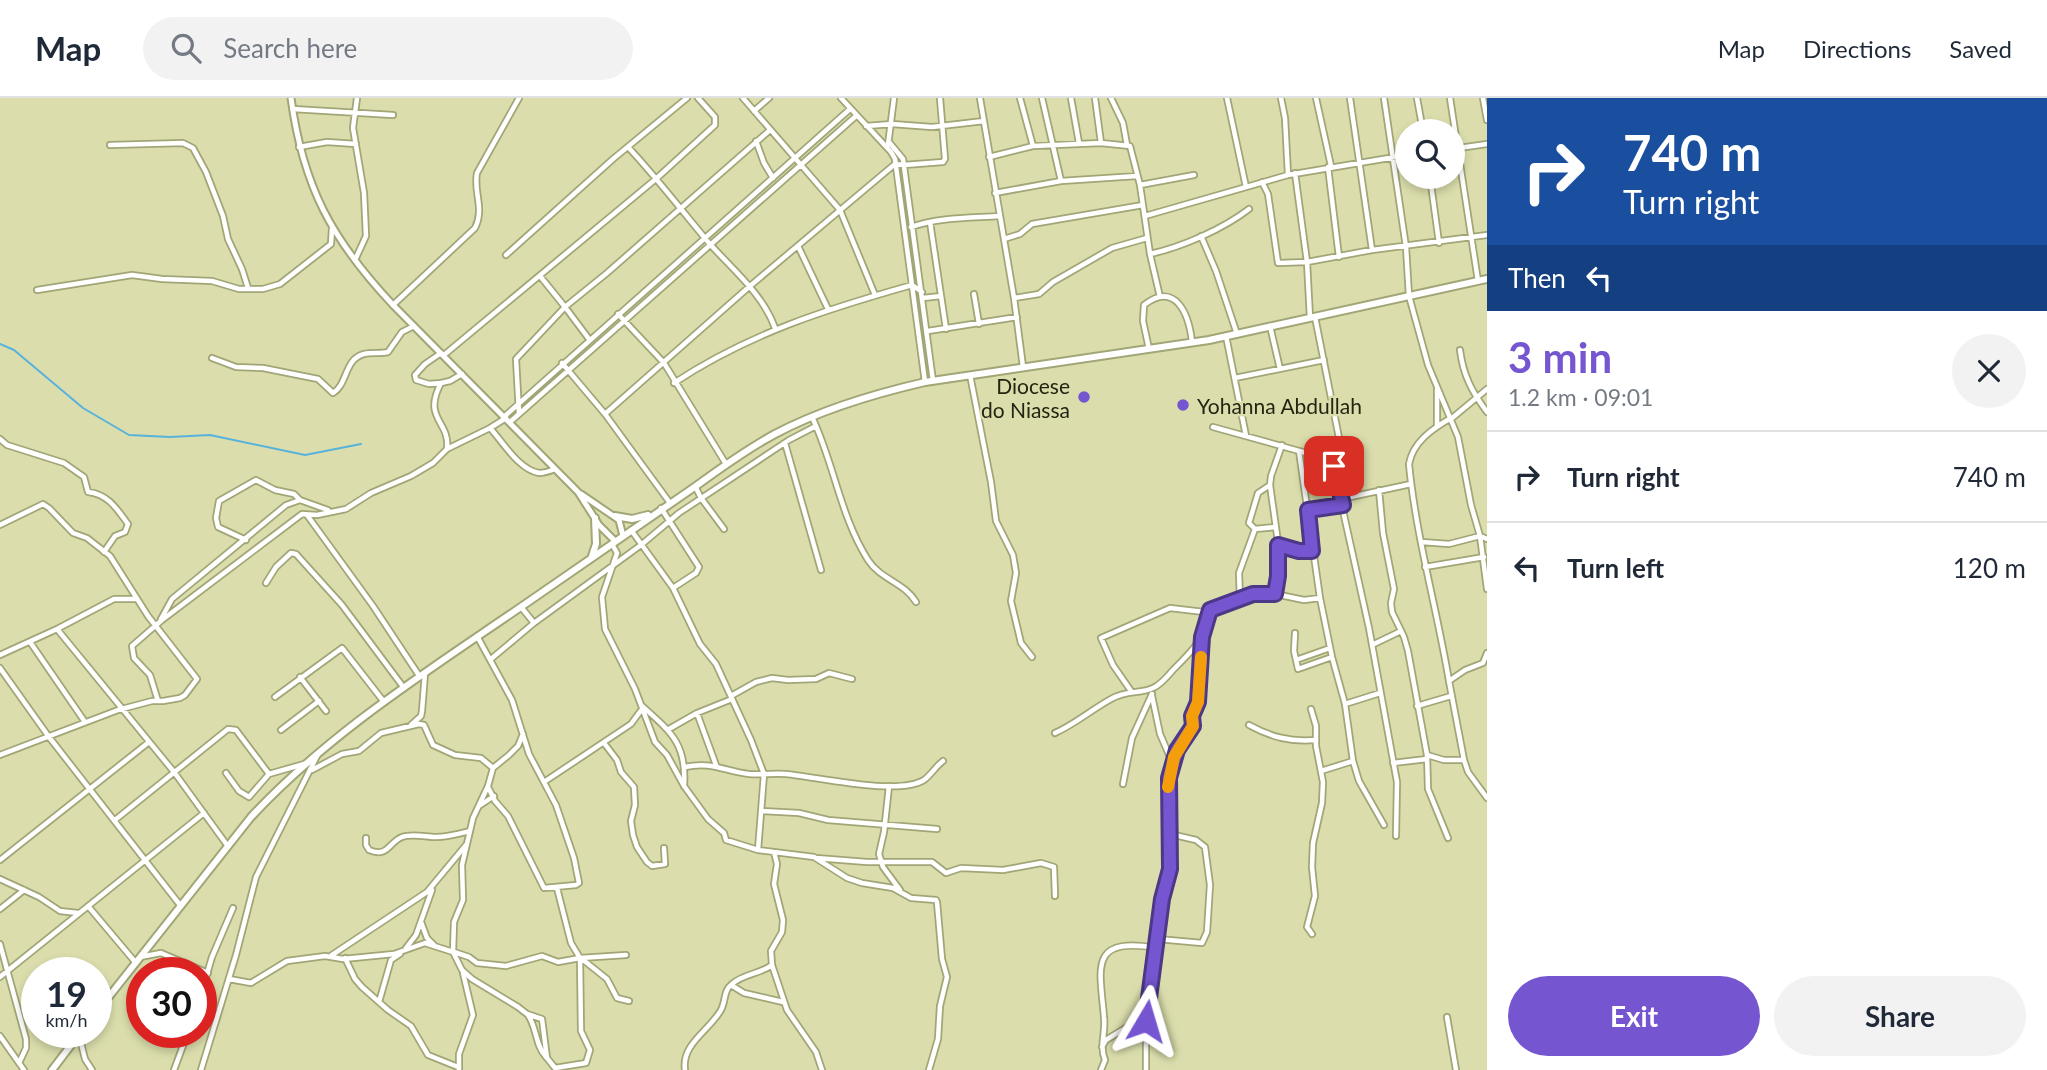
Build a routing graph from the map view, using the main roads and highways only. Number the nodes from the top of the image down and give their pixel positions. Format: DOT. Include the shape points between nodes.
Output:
graph roads {
  1 [pos="1487,279"];
  2 [pos="659,510"];
  3 [pos="615,516"];
  4 [pos="595,517"];
  5 [pos="591,557"];
  6 [pos="112,993"];
  7 [pos="69,1048"];
  8 [pos="52,1070"];
  1 -- 2 [label="main road" via="1237,334 925,382 870,396 775,434"];
  2 -- 3 [label="main road" via="632,519"];
  2 -- 5 [label="main road"];
  4 -- 5 [label="main road" via="596,544"];
  5 -- 6 [label="main road" via="320,750 273,793 227,845"];
  7 -- 8 [label="main road"];
}
